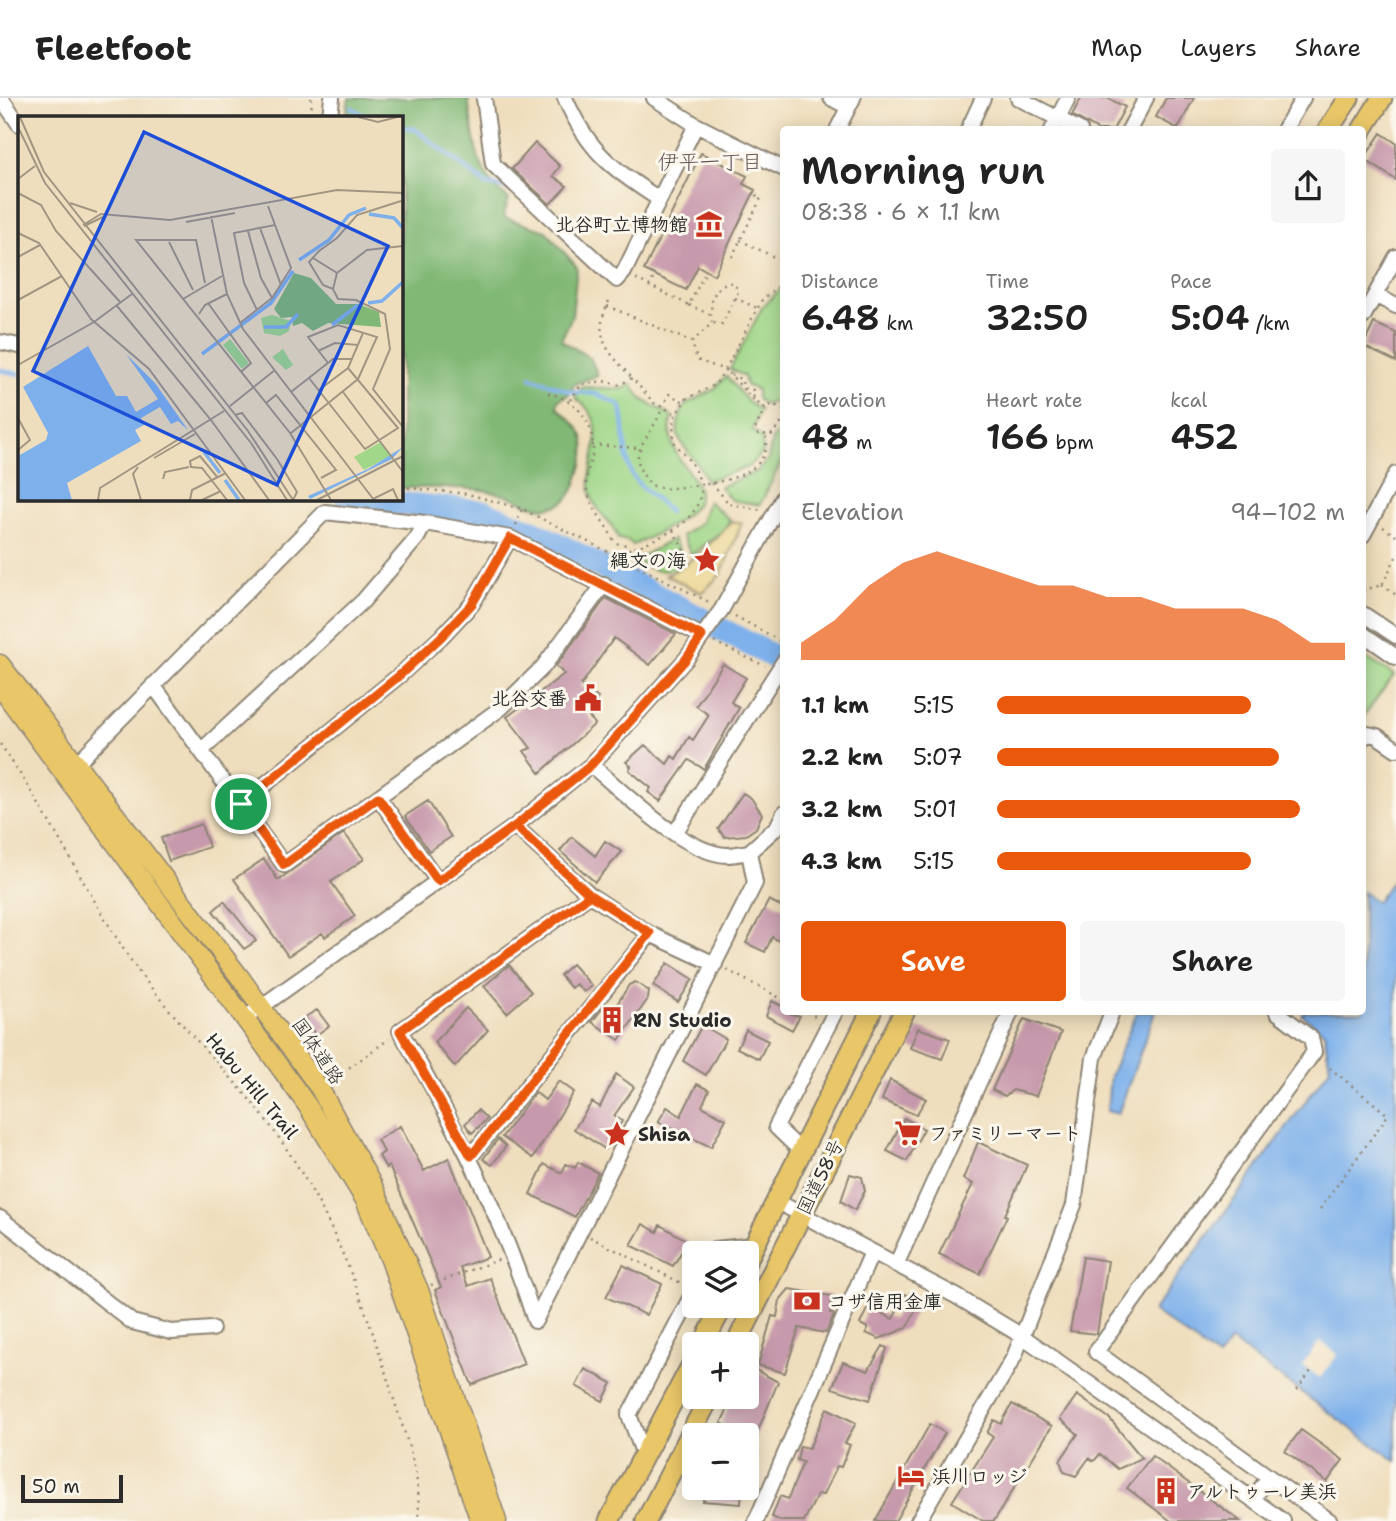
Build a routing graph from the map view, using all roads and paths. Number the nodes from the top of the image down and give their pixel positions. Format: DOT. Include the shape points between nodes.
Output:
graph roads {
  1 [pos="1,98"];
  2 [pos="311,98"];
  3 [pos="332,98"];
  4 [pos="484,98"];
  5 [pos="565,98"];
  6 [pos="654,98"];
  7 [pos="831,98"];
  8 [pos="983,98"];
  9 [pos="1018,98"];
  10 [pos="1068,98"];
  11 [pos="1146,98"];
  12 [pos="1303,98"];
  13 [pos="1349,98"];
  14 [pos="1382,98"];
  15 [pos="850,102"];
  16 [pos="312,116"];
  17 [pos="330,116"];
  18 [pos="18,123"];
  19 [pos="1055,124"];
  20 [pos="696,125"];
  21 [pos="839,126"];
  22 [pos="970,126"];
  23 [pos="1131,126"];
  24 [pos="1286,126"];
  25 [pos="1331,126"];
  26 [pos="1364,126"];
  27 [pos="780,167"];
  28 [pos="753,194"];
  29 [pos="659,199"];
  30 [pos="740,240"];
  31 [pos="732,257"];
  32 [pos="1396,257"];
  33 [pos="780,260"];
  34 [pos="624,272"];
  35 [pos="705,273"];
  36 [pos="653,277"];
  37 [pos="780,284"];
  38 [pos="649,286"];
  39 [pos="1375,295"];
  40 [pos="735,298"];
  41 [pos="610,301"];
  42 [pos="689,305"];
  43 [pos="607,306"];
  44 [pos="1396,306"];
  45 [pos="757,308"];
  46 [pos="1366,312"];
  47 [pos="711,315"];
  48 [pos="712,323"];
  49 [pos="0,342"];
  50 [pos="692,342"];
  51 [pos="18,346"];
  52 [pos="725,370"];
  53 [pos="731,375"];
  54 [pos="632,378"];
  55 [pos="744,388"];
  56 [pos="548,393"];
  57 [pos="570,400"];
  58 [pos="684,402"];
  59 [pos="754,402"];
  60 [pos="662,407"];
  61 [pos="765,408"];
  62 [pos="780,408"];
  63 [pos="676,414"];
  64 [pos="780,424"];
  65 [pos="766,437"];
  66 [pos="592,445"];
  67 [pos="639,448"];
  68 [pos="1396,474"];
  69 [pos="712,483"];
  70 [pos="702,485"];
  71 [pos="402,487"];
  72 [pos="780,503"];
  73 [pos="522,509"];
  74 [pos="762,510"];
  75 [pos="425,523"];
  76 [pos="1383,527"];
  77 [pos="1366,529"];
  78 [pos="673,530"];
  79 [pos="512,533"];
  80 [pos="1396,536"];
  81 [pos="686,555"];
  82 [pos="1396,557"];
  83 [pos="604,584"];
  84 [pos="1382,584"];
  85 [pos="1366,589"];
  86 [pos="1396,595"];
  87 [pos="717,606"];
  88 [pos="1366,616"];
  89 [pos="702,636"];
  90 [pos="1366,636"];
  91 [pos="1396,636"];
  92 [pos="780,641"];
  93 [pos="1396,657"];
  94 [pos="0,664"];
  95 [pos="780,668"];
  96 [pos="780,670"];
  97 [pos="153,685"];
  98 [pos="0,687"];
  99 [pos="1366,736"];
  100 [pos="0,744"];
  101 [pos="1396,749"];
  102 [pos="202,750"];
  103 [pos="77,763"];
  104 [pos="591,765"];
  105 [pos="378,797"];
  106 [pos="241,804"];
  107 [pos="780,821"];
  108 [pos="515,826"];
  109 [pos="675,833"];
  110 [pos="748,852"];
  111 [pos="438,881"];
  112 [pos="590,895"];
  113 [pos="650,933"];
  114 [pos="715,964"];
  115 [pos="780,998"];
  116 [pos="261,1007"];
  117 [pos="833,1015"];
  118 [pos="869,1015"];
  119 [pos="903,1015"];
  120 [pos="1010,1015"];
  121 [pos="1111,1015"];
  122 [pos="1282,1015"];
  123 [pos="244,1019"];
  124 [pos="400,1031"];
  125 [pos="1330,1068"];
  126 [pos="329,1082"];
  127 [pos="801,1151"];
  128 [pos="471,1156"];
  129 [pos="776,1201"];
  130 [pos="1320,1209"];
  131 [pos="802,1214"];
  132 [pos="0,1218"];
  133 [pos="580,1231"];
  134 [pos="757,1241"];
  135 [pos="872,1252"];
  136 [pos="514,1254"];
  137 [pos="896,1265"];
  138 [pos="682,1283"];
  139 [pos="428,1286"];
  140 [pos="682,1299"];
  141 [pos="212,1329"];
  142 [pos="742,1332"];
  143 [pos="1023,1336"];
  144 [pos="1311,1371"];
  145 [pos="682,1383"];
  146 [pos="1297,1390"];
  147 [pos="703,1409"];
  148 [pos="644,1455"];
  149 [pos="1269,1476"];
  150 [pos="1253,1499"];
  151 [pos="418,1521"];
  152 [pos="480,1521"];
  153 [pos="497,1521"];
  154 [pos="609,1521"];
  155 [pos="646,1521"];
  156 [pos="756,1521"];
  157 [pos="918,1521"];
  158 [pos="1283,1521"];
  159 [pos="1330,1521"];
  1 -- 18 [label="street"];
  2 -- 16 [label="path"];
  3 -- 17 [label="street"];
  4 -- 34 [label="street" via="493,164 617,280"];
  5 -- 29 [label="street" via="597,154"];
  6 -- 20 [label="street"];
  7 -- 15 [label="street"];
  8 -- 22 [label="street"];
  9 -- 19 [label="street"];
  10 -- 19 [label="street"];
  11 -- 23 [label="street"];
  12 -- 24 [label="street"];
  13 -- 25 [label="highway"];
  14 -- 26 [label="highway"];
  15 -- 21 [label="street"];
  20 -- 27 [label="street"];
  20 -- 29 [label="street"];
  28 -- 30 [label="path" via="761,198"];
  29 -- 34 [label="street"];
  30 -- 31 [label="path"];
  30 -- 33 [label="path"];
  32 -- 39 [label="street"];
  34 -- 38 [label="path"];
  35 -- 42 [label="path"];
  36 -- 38 [label="path"];
  37 -- 45 [label="path"];
  38 -- 42 [label="path"];
  39 -- 44 [label="street"];
  39 -- 46 [label="street"];
  40 -- 45 [label="path"];
  40 -- 47 [label="path" via="736,285 723,284 711,300"];
  40 -- 48 [label="path" via="722,324"];
  41 -- 43 [label="path"];
  42 -- 47 [label="path"];
  43 -- 50 [label="path"];
  43 -- 54 [label="path" via="600,329 603,340"];
  45 -- 52 [label="path"];
  47 -- 48 [label="path"];
  48 -- 50 [label="path"];
  49 -- 51 [label="street"];
  50 -- 52 [label="path" via="697,360"];
  52 -- 53 [label="path"];
  52 -- 58 [label="path" via="715,385"];
  53 -- 55 [label="path" via="737,386"];
  53 -- 55 [label="path" via="741,379"];
  54 -- 57 [label="path" via="620,385 592,382 576,388"];
  54 -- 60 [label="path"];
  55 -- 59 [label="path"];
  55 -- 59 [label="path" via="753,390"];
  56 -- 57 [label="path"];
  57 -- 66 [label="path" via="579,409"];
  58 -- 60 [label="path" via="668,394"];
  58 -- 63 [label="path"];
  59 -- 61 [label="path"];
  60 -- 63 [label="path"];
  60 -- 67 [label="path"];
  61 -- 62 [label="path" via="773,404"];
  61 -- 65 [label="path" via="755,429"];
  63 -- 70 [label="path" via="671,430 674,442"];
  64 -- 65 [label="path"];
  65 -- 69 [label="path" via="759,465"];
  66 -- 67 [label="path"];
  66 -- 78 [label="path" via="587,493 615,543 630,550"];
  67 -- 70 [label="path" via="641,473 651,485 664,489"];
  68 -- 77 [label="street"];
  69 -- 70 [label="path"];
  69 -- 74 [label="path" via="729,503"];
  70 -- 78 [label="path" via="698,509"];
  71 -- 73 [label="path" via="468,494"];
  72 -- 87 [label="street"];
  73 -- 79 [label="path"];
  73 -- 87 [label="path"];
  75 -- 79 [label="street"];
  75 -- 97 [label="street" via="325,512"];
  75 -- 102 [label="street" via="363,601"];
  76 -- 80 [label="path"];
  78 -- 81 [label="path"];
  79 -- 83 [label="street"];
  79 -- 106 [label="street" via="472,604 441,637"];
  82 -- 84 [label="path"];
  83 -- 89 [label="street"];
  83 -- 105 [label="street" via="543,667 501,708"];
  84 -- 85 [label="path"];
  84 -- 86 [label="path"];
  87 -- 89 [label="street"];
  87 -- 92 [label="path"];
  88 -- 91 [label="street"];
  89 -- 95 [label="path"];
  89 -- 104 [label="street"];
  90 -- 93 [label="street"];
  94 -- 103 [label="main road, 国体道路"];
  96 -- 109 [label="street"];
  97 -- 102 [label="street"];
  97 -- 103 [label="street"];
  98 -- 123 [label="main road, 国体道路"];
  99 -- 101 [label="street" via="1377,736"];
  100 -- 151 [label="path, Habu Hill Trail" via="37,796 132,961 158,998 268,1122 336,1235 362,1296 417,1475"];
  102 -- 106 [label="street"];
  103 -- 116 [label="main road, 国体道路"];
  104 -- 108 [label="street"];
  104 -- 109 [label="street"];
  105 -- 106 [label="street" via="284,865"];
  105 -- 111 [label="street"];
  107 -- 110 [label="street"];
  108 -- 111 [label="street"];
  108 -- 112 [label="street"];
  109 -- 110 [label="street" via="705,850 726,855"];
  110 -- 114 [label="street" via="755,883"];
  111 -- 116 [label="street"];
  112 -- 113 [label="street"];
  112 -- 124 [label="street"];
  113 -- 114 [label="street"];
  113 -- 128 [label="street"];
  114 -- 115 [label="path"];
  114 -- 133 [label="street"];
  116 -- 123 [label="street"];
  116 -- 153 [label="main road, 国体道路" via="320,1089 374,1188 419,1290"];
  117 -- 127 [label="street" via="776,1127"];
  118 -- 127 [label="highway, 国道58号"];
  119 -- 131 [label="highway, 国道58号"];
  120 -- 137 [label="street"];
  121 -- 143 [label="street" via="1094,1058 1074,1205"];
  122 -- 149 [label="street" via="1311,1038 1314,1052 1096,1352"];
  123 -- 152 [label="main road, 国体道路" via="306,1105 365,1200 391,1262"];
  124 -- 126 [label="path"];
  124 -- 128 [label="street"];
  125 -- 130 [label="path" via="1388,1115"];
  127 -- 129 [label="highway, 国道58号"];
  128 -- 136 [label="street"];
  129 -- 131 [label="street"];
  129 -- 134 [label="highway, 国道58号"];
  131 -- 135 [label="street"];
  131 -- 142 [label="highway, 国道58号"];
  132 -- 141 [label="street" via="132,1322 171,1332"];
  133 -- 136 [label="street" via="535,1321"];
  133 -- 138 [label="path"];
  135 -- 137 [label="street"];
  135 -- 156 [label="street"];
  136 -- 139 [label="path"];
  137 -- 143 [label="street"];
  140 -- 148 [label="street" via="629,1415"];
  143 -- 150 [label="street"];
  143 -- 157 [label="street"];
  144 -- 146 [label="path"];
  145 -- 148 [label="highway"];
  147 -- 155 [label="highway"];
  148 -- 154 [label="highway"];
  149 -- 150 [label="street"];
  149 -- 159 [label="street"];
  150 -- 158 [label="street"];
}
